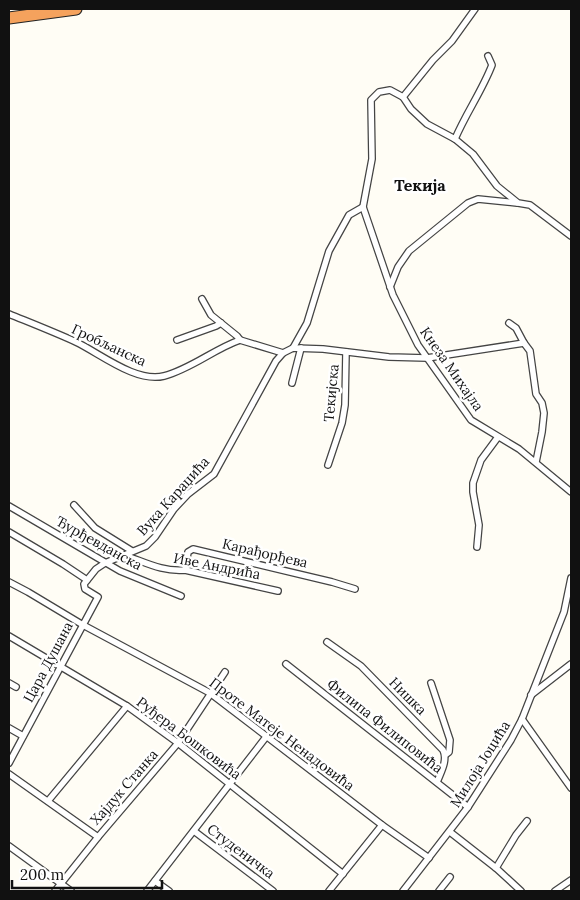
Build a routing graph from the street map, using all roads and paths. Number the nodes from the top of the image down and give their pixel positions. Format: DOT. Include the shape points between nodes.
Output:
graph roads {
  1 [pos="76,9"];
  2 [pos="474,9"];
  3 [pos="9,18"];
  4 [pos="488,56"];
  5 [pos="403,97"];
  6 [pos="455,140"];
  7 [pos="518,203"];
  8 [pos="363,207"];
  9 [pos="571,236"];
  10 [pos="390,288"];
  11 [pos="202,299"];
  12 [pos="9,314"];
  13 [pos="221,322"];
  14 [pos="509,323"];
  15 [pos="178,340"];
  16 [pos="240,340"];
  17 [pos="524,343"];
  18 [pos="293,348"];
  19 [pos="301,348"];
  20 [pos="346,352"];
  21 [pos="283,353"];
  22 [pos="427,358"];
  23 [pos="292,383"];
  24 [pos="498,437"];
  25 [pos="536,462"];
  26 [pos="328,465"];
  27 [pos="571,492"];
  28 [pos="74,504"];
  29 [pos="9,506"];
  30 [pos="9,532"];
  31 [pos="477,547"];
  32 [pos="132,551"];
  33 [pos="124,555"];
  34 [pos="105,563"];
  35 [pos="185,570"];
  36 [pos="571,578"];
  37 [pos="87,580"];
  38 [pos="9,582"];
  39 [pos="355,589"];
  40 [pos="278,592"];
  41 [pos="180,596"];
  42 [pos="83,625"];
  43 [pos="9,636"];
  44 [pos="327,642"];
  45 [pos="286,664"];
  46 [pos="571,664"];
  47 [pos="60,667"];
  48 [pos="226,672"];
  49 [pos="9,683"];
  50 [pos="431,683"];
  51 [pos="16,688"];
  52 [pos="210,693"];
  53 [pos="531,695"];
  54 [pos="126,706"];
  55 [pos="522,719"];
  56 [pos="9,728"];
  57 [pos="22,736"];
  58 [pos="266,737"];
  59 [pos="178,743"];
  60 [pos="445,754"];
  61 [pos="9,763"];
  62 [pos="9,774"];
  63 [pos="437,782"];
  64 [pos="229,785"];
  65 [pos="571,788"];
  66 [pos="48,801"];
  67 [pos="468,807"];
  68 [pos="527,821"];
  69 [pos="382,824"];
  70 [pos="194,831"];
  71 [pos="450,832"];
  72 [pos="98,837"];
  73 [pos="9,846"];
  74 [pos="429,858"];
  75 [pos="496,868"];
  76 [pos="343,874"];
  77 [pos="450,877"];
  78 [pos="571,880"];
  79 [pos="155,881"];
  80 [pos="60,884"];
  81 [pos="55,891"];
  82 [pos="71,891"];
  83 [pos="147,891"];
  84 [pos="169,891"];
  85 [pos="273,891"];
  86 [pos="329,891"];
  87 [pos="403,891"];
  88 [pos="439,891"];
  89 [pos="521,891"];
  90 [pos="555,891"];
  1 -- 3 [label="highway"];
  2 -- 5 [label="street" via="452,41"];
  4 -- 6 [label="street" via="492,65"];
  5 -- 6 [label="street" via="427,124"];
  5 -- 8 [label="street, Кнеза Михајла" via="390,90 379,92 372,100 372,159"];
  6 -- 7 [label="street" via="473,154 497,186"];
  7 -- 9 [label="street" via="530,205"];
  7 -- 10 [label="street" via="478,199 468,203 409,250"];
  8 -- 10 [label="street, Кнеза Михајла"];
  8 -- 18 [label="street" via="349,214 329,251 307,323"];
  10 -- 22 [label="street, Кнеза Михајла"];
  11 -- 13 [label="street" via="211,314"];
  12 -- 16 [label="street, Гробљанска" via="76,342 129,371 152,378 179,371"];
  13 -- 15 [label="street"];
  13 -- 16 [label="street"];
  14 -- 17 [label="street" via="516,328"];
  16 -- 21 [label="street"];
  17 -- 22 [label="street, Текијска"];
  17 -- 25 [label="street" via="530,351 536,394 544,413"];
  18 -- 19 [label="street, Текијска"];
  18 -- 21 [label="street"];
  19 -- 20 [label="street, Текијска"];
  19 -- 23 [label="street"];
  20 -- 22 [label="street, Текијска"];
  20 -- 26 [label="street, Текијска" via="344,414"];
  21 -- 32 [label="street, Вука Караџића" via="214,474 188,494 146,546"];
  22 -- 24 [label="street, Кнеза Михајла" via="471,420"];
  24 -- 25 [label="street, Кнеза Михајла"];
  24 -- 31 [label="street" via="481,460 473,483"];
  25 -- 27 [label="street, Кнеза Михајла"];
  28 -- 32 [label="street" via="95,528"];
  29 -- 34 [label="street, Ђурђевданска"];
  30 -- 37 [label="street"];
  32 -- 33 [label="street, Вука Караџића"];
  33 -- 34 [label="street, Вука Караџића"];
  33 -- 35 [label="street, Иве Андрића" via="154,567"];
  34 -- 37 [label="street, Вука Караџића"];
  34 -- 41 [label="street, Ђурђевданска"];
  35 -- 39 [label="street, Карађорђева" via="188,552 193,549"];
  35 -- 40 [label="street, Иве Андрића"];
  36 -- 53 [label="street, Милоја Јоцића" via="564,612"];
  37 -- 42 [label="street, Цара Душана" via="83,586 98,597"];
  38 -- 42 [label="street, Проте Матеје Ненадовића"];
  42 -- 47 [label="street, Цара Душана"];
  42 -- 52 [label="street, Проте Матеје Ненадовића"];
  43 -- 47 [label="street, Руђера Бошковића"];
  44 -- 60 [label="street, Нишка" via="361,666"];
  45 -- 63 [label="street, Филипа Филиповића"];
  46 -- 53 [label="street"];
  47 -- 54 [label="street, Руђера Бошковића"];
  47 -- 57 [label="street, Цара Душана"];
  48 -- 52 [label="street, Хајдук Станка"];
  49 -- 51 [label="street"];
  50 -- 60 [label="street" via="450,740 449,752"];
  52 -- 58 [label="street, Проте Матеје Ненадовића"];
  52 -- 59 [label="street, Хајдук Станка"];
  53 -- 55 [label="street, Милоја Јоцића"];
  54 -- 59 [label="street, Руђера Бошковића"];
  54 -- 66 [label="street"];
  55 -- 65 [label="street"];
  55 -- 67 [label="street, Милоја Јоцића"];
  56 -- 57 [label="street"];
  57 -- 61 [label="street, Цара Душана"];
  58 -- 64 [label="street"];
  58 -- 69 [label="street, Проте Матеје Ненадовића"];
  59 -- 64 [label="street, Руђера Бошковића"];
  59 -- 72 [label="street, Хајдук Станка"];
  60 -- 63 [label="street"];
  62 -- 66 [label="street"];
  63 -- 67 [label="street, Филипа Филиповића"];
  64 -- 70 [label="street"];
  64 -- 76 [label="street, Руђера Бошковића"];
  66 -- 72 [label="street"];
  67 -- 71 [label="street, Милоја Јоцића"];
  68 -- 75 [label="street"];
  69 -- 74 [label="street, Проте Матеје Ненадовића"];
  69 -- 76 [label="street"];
  70 -- 79 [label="street"];
  70 -- 85 [label="street, Студеничка"];
  71 -- 74 [label="street, Милоја Јоцића"];
  71 -- 75 [label="street"];
  72 -- 80 [label="street, Хајдук Станка"];
  73 -- 80 [label="street"];
  74 -- 87 [label="street, Милоја Јоцића"];
  75 -- 89 [label="street"];
  76 -- 86 [label="street"];
  77 -- 88 [label="street"];
  78 -- 90 [label="street"];
  79 -- 83 [label="street"];
  79 -- 84 [label="street"];
  80 -- 81 [label="street, Хајдук Станка"];
  80 -- 82 [label="street"];
}
